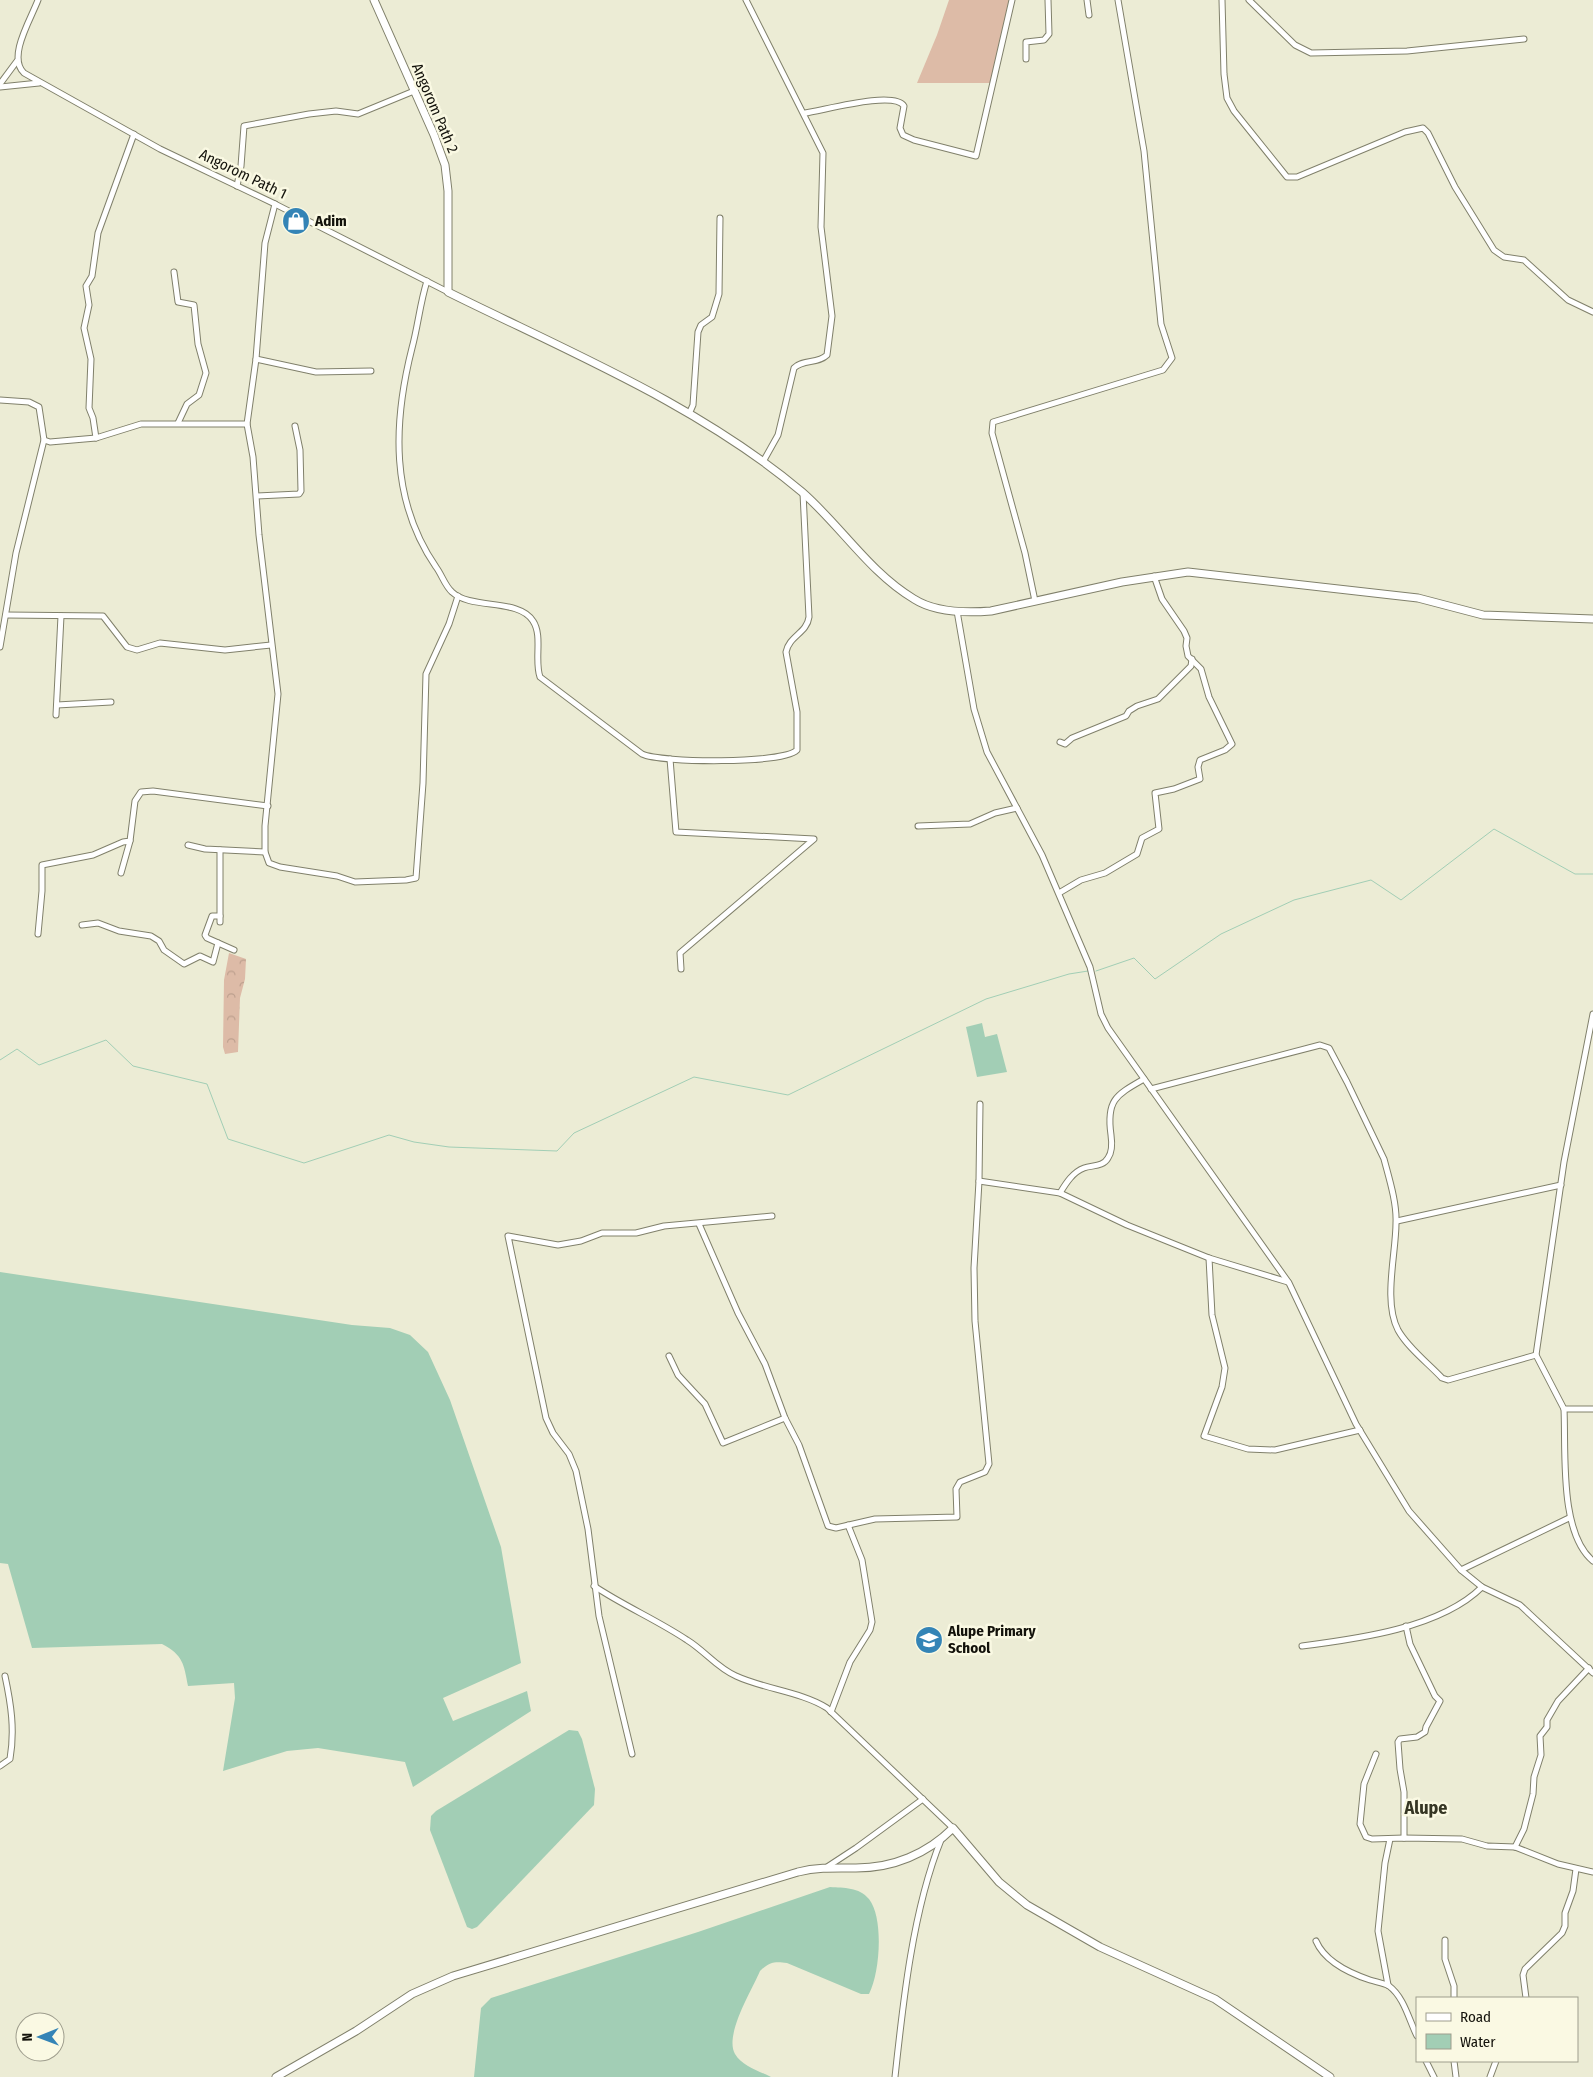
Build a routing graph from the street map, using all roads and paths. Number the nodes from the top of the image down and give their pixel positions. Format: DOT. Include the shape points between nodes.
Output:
graph roads {
  1 [pos="38,0"];
  2 [pos="374,0"];
  3 [pos="746,0"];
  4 [pos="1012,0"];
  5 [pos="1048,0"];
  6 [pos="1087,0"];
  7 [pos="1118,0"];
  8 [pos="1222,0"];
  9 [pos="1249,0"];
  10 [pos="1089,15"];
  11 [pos="1524,39"];
  12 [pos="1026,60"];
  13 [pos="17,62"];
  14 [pos="39,82"];
  15 [pos="0,85"];
  16 [pos="414,91"];
  17 [pos="805,113"];
  18 [pos="134,134"];
  19 [pos="237,186"];
  20 [pos="275,204"];
  21 [pos="720,218"];
  22 [pos="174,272"];
  23 [pos="427,281"];
  24 [pos="448,292"];
  25 [pos="1593,312"];
  26 [pos="256,359"];
  27 [pos="371,372"];
  28 [pos="0,400"];
  29 [pos="690,414"];
  30 [pos="178,423"];
  31 [pos="247,424"];
  32 [pos="295,426"];
  33 [pos="96,438"];
  34 [pos="44,440"];
  35 [pos="764,460"];
  36 [pos="803,494"];
  37 [pos="257,496"];
  38 [pos="1154,576"];
  39 [pos="458,596"];
  40 [pos="1035,601"];
  41 [pos="957,611"];
  42 [pos="6,616"];
  43 [pos="61,616"];
  44 [pos="1593,619"];
  45 [pos="271,645"];
  46 [pos="0,647"];
  47 [pos="1192,659"];
  48 [pos="111,702"];
  49 [pos="57,706"];
  50 [pos="56,716"];
  51 [pos="1060,742"];
  52 [pos="670,759"];
  53 [pos="268,806"];
  54 [pos="1017,808"];
  55 [pos="918,826"];
  56 [pos="130,841"];
  57 [pos="188,845"];
  58 [pos="220,850"];
  59 [pos="265,852"];
  60 [pos="121,873"];
  61 [pos="1059,893"];
  62 [pos="82,925"];
  63 [pos="38,934"];
  64 [pos="218,943"];
  65 [pos="234,950"];
  66 [pos="681,970"];
  67 [pos="1593,1014"];
  68 [pos="1144,1079"];
  69 [pos="1151,1089"];
  70 [pos="980,1104"];
  71 [pos="979,1181"];
  72 [pos="1561,1185"];
  73 [pos="1060,1193"];
  74 [pos="772,1216"];
  75 [pos="1397,1221"];
  76 [pos="699,1224"];
  77 [pos="1209,1258"];
  78 [pos="1289,1282"];
  79 [pos="1536,1355"];
  80 [pos="669,1356"];
  81 [pos="1564,1409"];
  82 [pos="1593,1409"];
  83 [pos="785,1418"];
  84 [pos="1360,1430"];
  85 [pos="1569,1518"];
  86 [pos="848,1525"];
  87 [pos="1593,1561"];
  88 [pos="1461,1570"];
  89 [pos="594,1586"];
  90 [pos="1482,1587"];
  91 [pos="1406,1626"];
  92 [pos="1302,1646"];
  93 [pos="1589,1668"];
  94 [pos="1593,1673"];
  95 [pos="5,1676"];
  96 [pos="831,1712"];
  97 [pos="632,1754"];
  98 [pos="1376,1754"];
  99 [pos="0,1766"];
  100 [pos="924,1799"];
  101 [pos="953,1828"];
  102 [pos="1404,1838"];
  103 [pos="1390,1839"];
  104 [pos="941,1840"];
  105 [pos="1515,1847"];
  106 [pos="827,1866"];
  107 [pos="1576,1868"];
  108 [pos="1593,1872"];
  109 [pos="1445,1940"];
  110 [pos="1316,1941"];
  111 [pos="1388,1985"];
  112 [pos="1454,1997"];
  113 [pos="1526,1997"];
  114 [pos="1416,2034"];
  115 [pos="1426,2062"];
  116 [pos="1454,2062"];
  117 [pos="1496,2062"];
  118 [pos="276,2077"];
  119 [pos="895,2077"];
  120 [pos="1330,2077"];
  121 [pos="1434,2077"];
  122 [pos="1456,2077"];
  123 [pos="1490,2077"];
  1 -- 13 [label="street" via="19,48"];
  2 -- 16 [label="street, Angorom Path 2"];
  3 -- 17 [label="street"];
  4 -- 17 [label="street" via="976,156 903,135 900,128 904,106 898,102 872,101"];
  5 -- 12 [label="street" via="1049,34 1044,40 1026,42"];
  6 -- 10 [label="street"];
  7 -- 40 [label="street" via="1144,151 1161,324 1172,358 1163,370 993,422 992,432"];
  8 -- 25 [label="street" via="1227,98 1287,177 1297,177 1405,132 1423,128 1494,250 1504,257 1524,260 1568,300"];
  9 -- 11 [label="street" via="1295,45 1311,53 1407,52"];
  13 -- 14 [label="street, Angorom Path 1" via="21,70"];
  13 -- 15 [label="street"];
  14 -- 15 [label="street"];
  14 -- 18 [label="street, Angorom Path 1"];
  16 -- 19 [label="street" via="358,114 309,114 244,126"];
  16 -- 24 [label="street, Angorom Path 2" via="434,134 447,176"];
  17 -- 35 [label="street" via="821,145 824,159 821,227 832,316 830,342 825,358 794,368 778,435"];
  18 -- 19 [label="street, Angorom Path 1"];
  18 -- 33 [label="street" via="98,233 92,276 86,286 89,305 84,328 92,372 89,408"];
  19 -- 20 [label="street, Angorom Path 1"];
  20 -- 23 [label="street, Angorom Path 1"];
  20 -- 26 [label="street" via="265,243"];
  21 -- 29 [label="street" via="719,294 710,320 701,325 698,332"];
  22 -- 30 [label="street" via="178,302 194,305 198,344 206,373 199,395 187,404"];
  23 -- 24 [label="street, Angorom Path 1"];
  23 -- 39 [label="street" via="406,369 398,463 403,491 418,534 449,588"];
  24 -- 29 [label="street, Angorom Path 1"];
  26 -- 27 [label="street" via="316,372"];
  26 -- 31 [label="street"];
  28 -- 34 [label="street" via="29,402 39,407"];
  29 -- 35 [label="street, Angorom Path 1"];
  30 -- 31 [label="street"];
  30 -- 33 [label="street" via="141,424"];
  31 -- 37 [label="street"];
  32 -- 37 [label="street" via="300,450 301,491 299,494"];
  33 -- 34 [label="street"];
  34 -- 42 [label="street" via="16,553"];
  35 -- 36 [label="street, Angorom Path 1"];
  36 -- 41 [label="street, Angorom Path 1" via="907,594 937,608"];
  36 -- 52 [label="street" via="809,617 806,627 792,638 786,652 797,712 797,750 783,756 747,760"];
  37 -- 45 [label="street"];
  38 -- 40 [label="street, Angorom Path 1"];
  38 -- 44 [label="street, Angorom Path 1" via="1206,572 1418,598 1483,616"];
  38 -- 47 [label="street" via="1162,599 1184,630 1188,656"];
  39 -- 52 [label="street" via="528,615 536,627 540,677 642,754"];
  39 -- 59 [label="street" via="450,624 426,674 416,878 355,882 325,873 273,866"];
  40 -- 41 [label="street, Angorom Path 1" via="991,611"];
  41 -- 54 [label="street" via="979,727 987,752"];
  42 -- 43 [label="street"];
  42 -- 46 [label="street"];
  43 -- 45 [label="street" via="103,616 127,647 137,650 160,643 225,650"];
  43 -- 49 [label="street"];
  45 -- 53 [label="street" via="278,702"];
  47 -- 51 [label="street" via="1191,666 1158,699 1137,706 1126,716 1064,744"];
  47 -- 61 [label="street" via="1201,669 1209,698 1232,744 1226,750 1200,760 1200,779 1154,793 1159,829 1142,838 1137,854 1105,873 1081,880"];
  48 -- 49 [label="street"];
  49 -- 50 [label="street"];
  52 -- 66 [label="street" via="676,832 814,839 680,953"];
  53 -- 56 [label="street" via="141,792 135,802"];
  53 -- 59 [label="street"];
  54 -- 55 [label="street" via="995,812 970,824"];
  54 -- 61 [label="street"];
  56 -- 60 [label="street"];
  56 -- 63 [label="street" via="93,855 42,866"];
  57 -- 58 [label="street"];
  58 -- 59 [label="street"];
  58 -- 64 [label="street" via="220,919 212,916 206,935"];
  61 -- 68 [label="street" via="1090,967 1101,1014"];
  62 -- 64 [label="street" via="98,923 119,931 151,936 184,964 200,956 212,962"];
  64 -- 65 [label="street"];
  67 -- 72 [label="street"];
  68 -- 69 [label="street"];
  68 -- 73 [label="street" via="1113,1100 1109,1117 1111,1150 1108,1158 1104,1163 1084,1168 1074,1175"];
  69 -- 75 [label="street" via="1325,1046 1329,1048 1384,1159"];
  69 -- 78 [label="street"];
  70 -- 71 [label="street"];
  71 -- 73 [label="street"];
  71 -- 86 [label="street" via="974,1268 975,1321 987,1468 960,1482 956,1489 957,1517 874,1519"];
  72 -- 75 [label="street"];
  72 -- 79 [label="street"];
  73 -- 77 [label="street" via="1127,1225"];
  74 -- 76 [label="street"];
  75 -- 79 [label="street" via="1393,1268 1394,1317 1405,1340 1442,1378 1453,1380"];
  76 -- 83 [label="street" via="738,1313 765,1364"];
  76 -- 89 [label="street" via="664,1226 636,1233 602,1233 558,1245 508,1236 546,1418 569,1454 576,1472 588,1529"];
  77 -- 78 [label="street"];
  77 -- 84 [label="street" via="1212,1315 1225,1368 1222,1387 1204,1436 1248,1449 1275,1450"];
  78 -- 84 [label="street"];
  79 -- 81 [label="street"];
  80 -- 83 [label="street" via="678,1375 705,1404 723,1443"];
  81 -- 82 [label="street"];
  81 -- 85 [label="street"];
  83 -- 86 [label="street" via="808,1467 826,1523 831,1528"];
  84 -- 88 [label="street" via="1409,1511"];
  85 -- 87 [label="street" via="1581,1546"];
  85 -- 88 [label="street"];
  86 -- 96 [label="street" via="862,1560 872,1622 850,1662"];
  88 -- 90 [label="street"];
  89 -- 96 [label="street" via="688,1640 724,1670 764,1688 817,1703"];
  89 -- 97 [label="street"];
  90 -- 91 [label="street" via="1474,1595 1445,1610"];
  90 -- 93 [label="street" via="1520,1605"];
  91 -- 92 [label="street" via="1378,1634"];
  91 -- 102 [label="street" via="1410,1644 1440,1701 1425,1732 1398,1742 1404,1792"];
  93 -- 94 [label="street"];
  93 -- 105 [label="street" via="1558,1701 1540,1736 1541,1755 1533,1794 1524,1829"];
  95 -- 99 [label="street" via="13,1741 10,1759"];
  96 -- 100 [label="street"];
  98 -- 103 [label="street" via="1364,1784 1360,1824 1366,1838"];
  100 -- 101 [label="street"];
  100 -- 106 [label="street"];
  101 -- 104 [label="street"];
  101 -- 120 [label="street" via="999,1882 1026,1904 1100,1947 1215,1999"];
  102 -- 103 [label="street"];
  102 -- 105 [label="street" via="1445,1837 1487,1846"];
  103 -- 111 [label="street" via="1378,1932"];
  104 -- 106 [label="street" via="926,1851 896,1863 857,1868"];
  104 -- 119 [label="street" via="918,1920"];
  105 -- 107 [label="street"];
  106 -- 118 [label="street" via="453,1976 412,1994 356,2032"];
  107 -- 108 [label="street"];
  107 -- 113 [label="street" via="1562,1933 1525,1969"];
  109 -- 112 [label="street" via="1445,1959 1454,1986"];
  110 -- 111 [label="street" via="1329,1959 1354,1974"];
  111 -- 114 [label="street" via="1402,2003"];
  115 -- 121 [label="street"];
  116 -- 122 [label="street"];
  117 -- 123 [label="street"];
}
